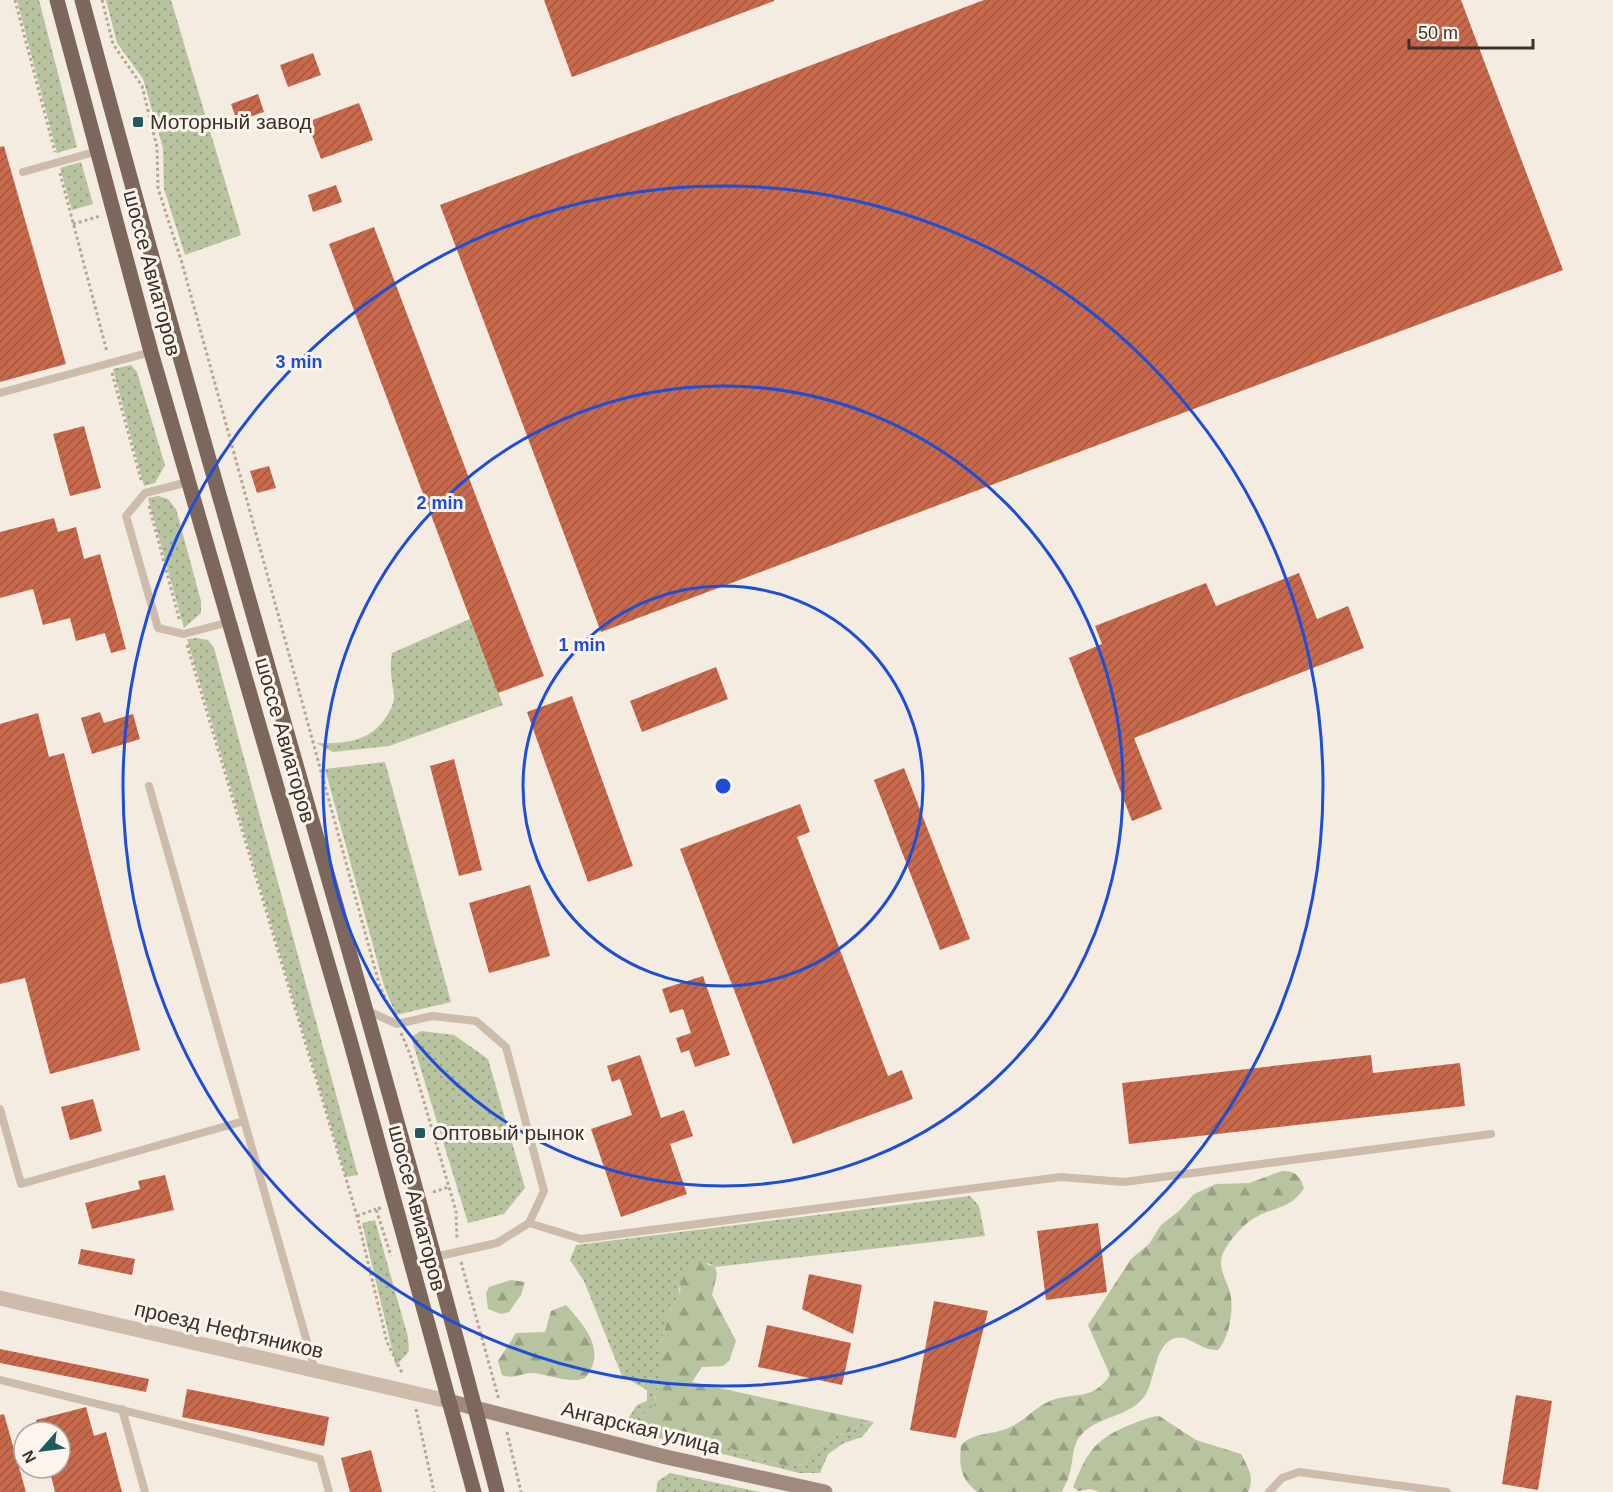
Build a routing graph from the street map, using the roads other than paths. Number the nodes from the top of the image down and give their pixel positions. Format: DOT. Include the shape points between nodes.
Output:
graph roads {
  1 [pos="57,0"];
  2 [pos="82,0"];
  3 [pos="98,151"];
  4 [pos="22,172"];
  5 [pos="151,352"];
  6 [pos="0,393"];
  7 [pos="188,482"];
  8 [pos="229,622"];
  9 [pos="149,786"];
  10 [pos="364,1009"];
  11 [pos="0,1109"];
  12 [pos="244,1121"];
  13 [pos="1491,1134"];
  14 [pos="529,1223"];
  15 [pos="435,1257"];
  16 [pos="0,1298"];
  17 [pos="315,1371"];
  18 [pos="0,1380"];
  19 [pos="448,1401"];
  20 [pos="476,1408"];
  21 [pos="122,1409"];
  22 [pos="145,1492"];
  23 [pos="329,1492"];
  24 [pos="474,1492"];
  25 [pos="497,1492"];
  26 [pos="825,1492"];
  27 [pos="1269,1492"];
  28 [pos="1447,1492"];
  1 -- 3 [label="main road, шоссе Авиаторов"];
  2 -- 10 [label="main road, шоссе Авиаторов"];
  3 -- 4 [label="lane"];
  3 -- 5 [label="main road, шоссе Авиаторов"];
  5 -- 6 [label="lane"];
  5 -- 7 [label="main road, шоссе Авиаторов"];
  7 -- 8 [label="main road, шоссе Авиаторов"];
  7 -- 8 [label="lane" via="145,493 126,516 158,628 184,634"];
  8 -- 19 [label="main road, шоссе Авиаторов" via="351,1040"];
  9 -- 12 [label="lane"];
  10 -- 14 [label="lane" via="397,1024 432,1016 476,1021 506,1047 544,1191"];
  10 -- 15 [label="main road, шоссе Авиаторов"];
  11 -- 12 [label="lane" via="21,1184"];
  12 -- 17 [label="lane"];
  13 -- 14 [label="lane" via="1124,1182 1061,1176 581,1239"];
  14 -- 15 [label="lane" via="497,1243"];
  15 -- 20 [label="main road, шоссе Авиаторов"];
  16 -- 17 [label="street, проезд Нефтяников"];
  17 -- 19 [label="street, проезд Нефтяников"];
  18 -- 21 [label="lane"];
  19 -- 20 [label="main road, Ангарская улица"];
  19 -- 24 [label="main road, шоссе Авиаторов"];
  20 -- 25 [label="main road, шоссе Авиаторов"];
  20 -- 26 [label="main road, Ангарская улица" via="666,1457"];
  21 -- 22 [label="lane"];
  21 -- 23 [label="lane" via="320,1459"];
  27 -- 28 [label="lane" via="1282,1478 1299,1472"];
}
